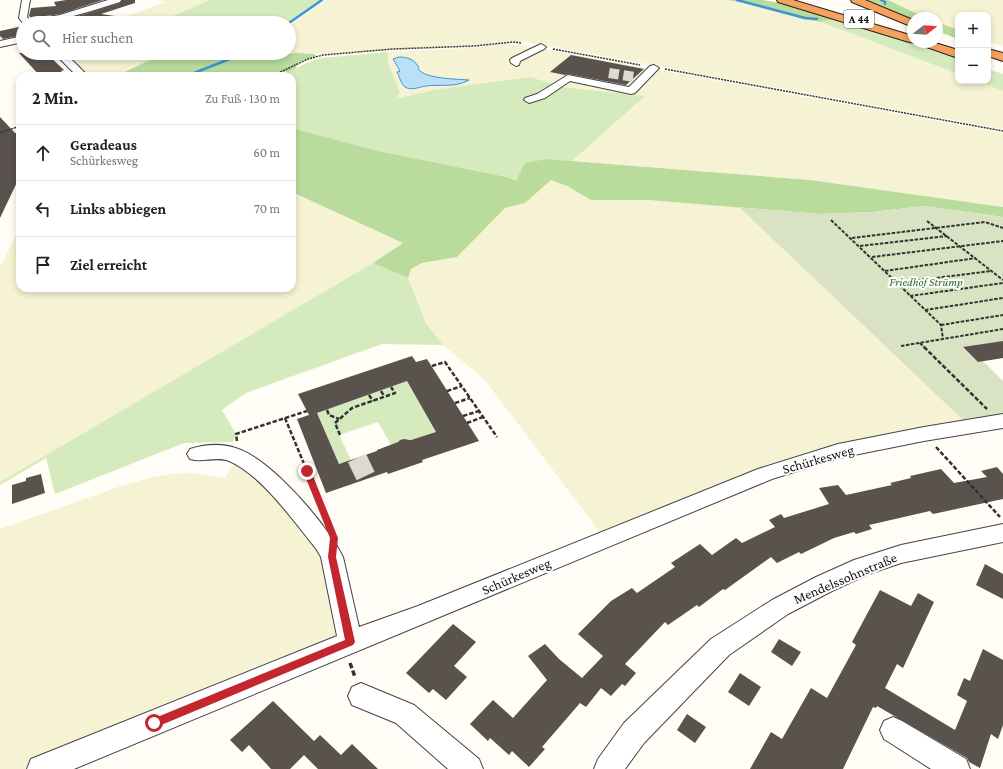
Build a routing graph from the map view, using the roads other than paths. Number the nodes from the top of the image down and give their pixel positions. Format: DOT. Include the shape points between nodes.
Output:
graph roads {
  1 [pos="26,0"];
  2 [pos="117,0"];
  3 [pos="782,0"];
  4 [pos="804,0"];
  5 [pos="856,0"];
  6 [pos="23,16"];
  7 [pos="67,16"];
  8 [pos="907,22"];
  9 [pos="907,23"];
  10 [pos="907,29"];
  11 [pos="907,37"];
  12 [pos="907,37"];
  13 [pos="16,41"];
  14 [pos="943,41"];
  15 [pos="0,44"];
  16 [pos="955,45"];
  17 [pos="541,47"];
  18 [pos="941,48"];
  19 [pos="943,48"];
  20 [pos="955,52"];
  21 [pos="955,52"];
  22 [pos="991,53"];
  23 [pos="991,57"];
  24 [pos="1003,58"];
  25 [pos="66,60"];
  26 [pos="1003,61"];
  27 [pos="516,63"];
  28 [pos="991,64"];
  29 [pos="654,68"];
  30 [pos="1003,68"];
  31 [pos="79,72"];
  32 [pos="529,100"];
  33 [pos="1001,421"];
  34 [pos="197,454"];
  35 [pos="1003,533"];
  36 [pos="347,644"];
  37 [pos="361,696"];
  38 [pos="893,730"];
  39 [pos="41,769"];
  40 [pos="468,769"];
  41 [pos="608,769"];
  42 [pos="956,769"];
  1 -- 6 [label="street"];
  2 -- 7 [label="street"];
  3 -- 11 [label="highway"];
  4 -- 12 [label="highway, A 44"];
  5 -- 8 [label="highway"];
  9 -- 10 [label="highway, A 44" via="840,4"];
  13 -- 15 [label="street"];
  14 -- 16 [label="highway"];
  17 -- 27 [label="street" via="516,60"];
  18 -- 20 [label="highway"];
  19 -- 21 [label="highway"];
  22 -- 24 [label="highway"];
  23 -- 26 [label="highway"];
  25 -- 31 [label="street"];
  28 -- 30 [label="highway"];
  29 -- 32 [label="street" via="639,78 631,91 568,78 541,96"];
  33 -- 36 [label="street, Schürkesweg" via="838,451 765,474"];
  34 -- 36 [label="street" via="217,452 233,455 257,469 325,544 332,557"];
  35 -- 41 [label="street, Mendelssohnstraße" via="901,554 862,567 780,607 720,647 634,733"];
  36 -- 39 [label="street, Schürkesweg"];
  37 -- 40 [label="street" via="405,714"];
  38 -- 42 [label="street"];
}
